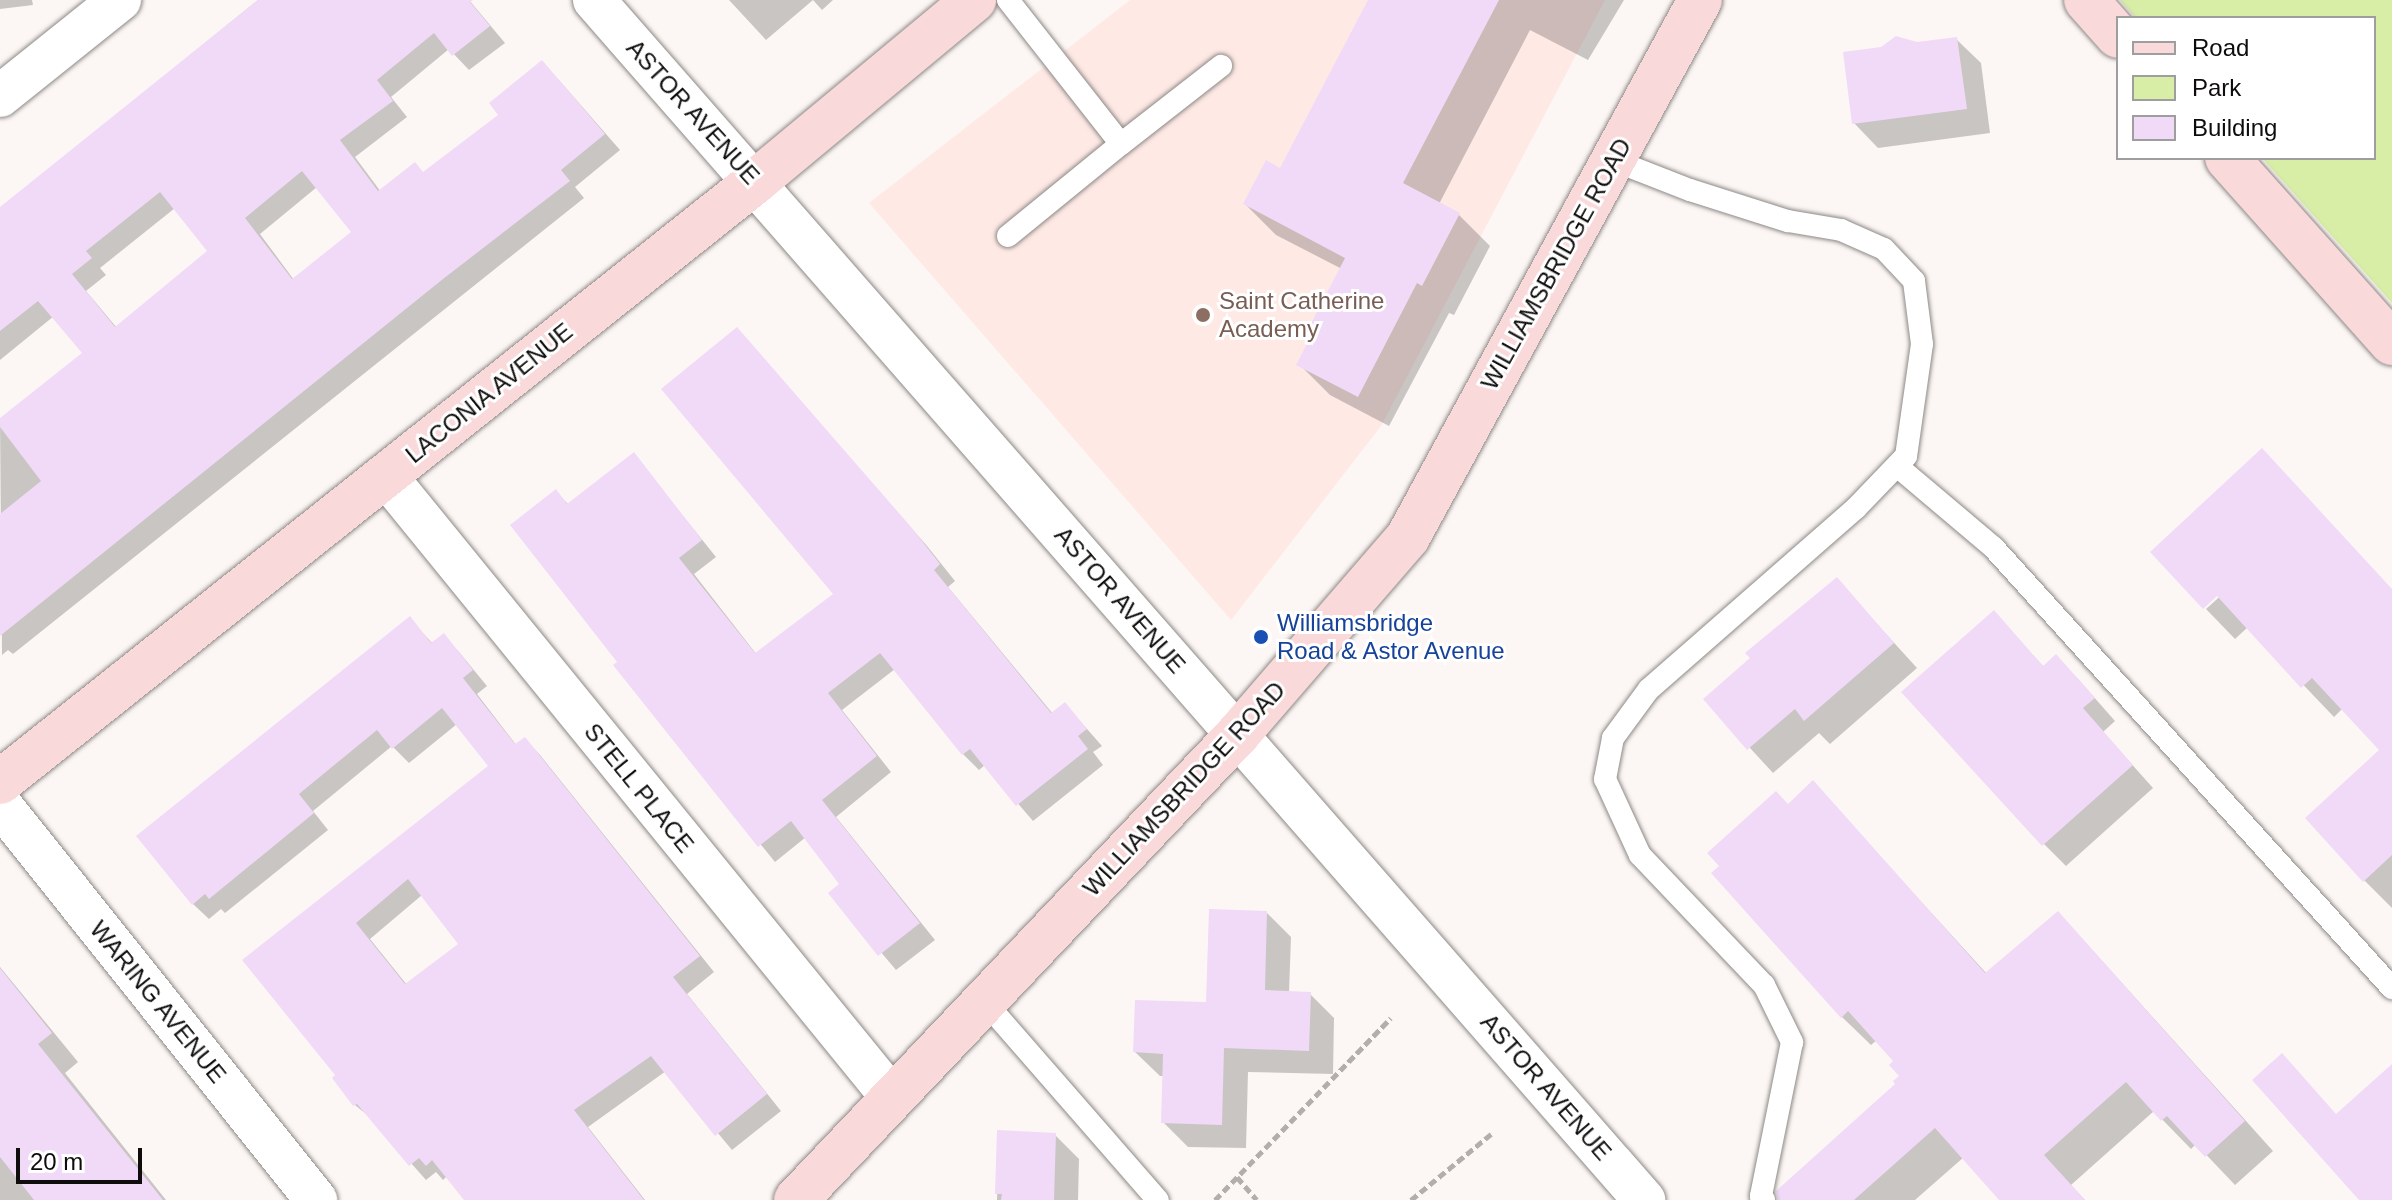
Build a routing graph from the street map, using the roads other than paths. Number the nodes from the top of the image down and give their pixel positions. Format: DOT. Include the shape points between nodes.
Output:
graph roads {
  1 [pos="120,0"];
  2 [pos="594,0"];
  3 [pos="974,0"];
  4 [pos="1008,0"];
  5 [pos="1700,0"];
  6 [pos="2086,0"];
  7 [pos="2116,34"];
  8 [pos="1221,66"];
  9 [pos="0,96"];
  10 [pos="1121,144"];
  11 [pos="1613,160"];
  12 [pos="2229,160"];
  13 [pos="755,182"];
  14 [pos="1008,236"];
  15 [pos="2392,343"];
  16 [pos="1897,466"];
  17 [pos="386,476"];
  18 [pos="1238,734"];
  19 [pos="0,782"];
  20 [pos="0,804"];
  21 [pos="2392,988"];
  22 [pos="985,1002"];
  23 [pos="893,1099"];
  24 [pos="316,1200"];
  25 [pos="796,1200"];
  26 [pos="1158,1200"];
  27 [pos="1644,1200"];
  28 [pos="1764,1200"];
  1 -- 9 [label="street"];
  2 -- 13 [label="street, ASTOR AVENUE"];
  3 -- 13 [label="street, LACONIA AVENUE"];
  4 -- 10 [label="lane"];
  5 -- 11 [label="street, WILLIAMSBRIDGE ROAD"];
  6 -- 7 [label="street"];
  8 -- 10 [label="lane"];
  10 -- 14 [label="lane"];
  11 -- 16 [label="lane" via="1788,221 1841,230 1884,249 1914,281 1922,344 1906,456"];
  11 -- 18 [label="street, WILLIAMSBRIDGE ROAD" via="1408,537"];
  12 -- 15 [label="street"];
  13 -- 17 [label="street, LACONIA AVENUE"];
  13 -- 18 [label="street, ASTOR AVENUE"];
  16 -- 21 [label="lane" via="1993,547"];
  16 -- 28 [label="lane" via="1649,689 1613,738 1605,779 1640,855 1764,985 1792,1042"];
  17 -- 19 [label="street, LACONIA AVENUE"];
  17 -- 23 [label="street, STELL PLACE"];
  18 -- 22 [label="street, WILLIAMSBRIDGE ROAD"];
  18 -- 27 [label="street, ASTOR AVENUE"];
  20 -- 24 [label="street, WARING AVENUE"];
  22 -- 23 [label="street, WILLIAMSBRIDGE ROAD"];
  22 -- 26 [label="lane"];
  23 -- 25 [label="street, WILLIAMSBRIDGE ROAD"];
}
